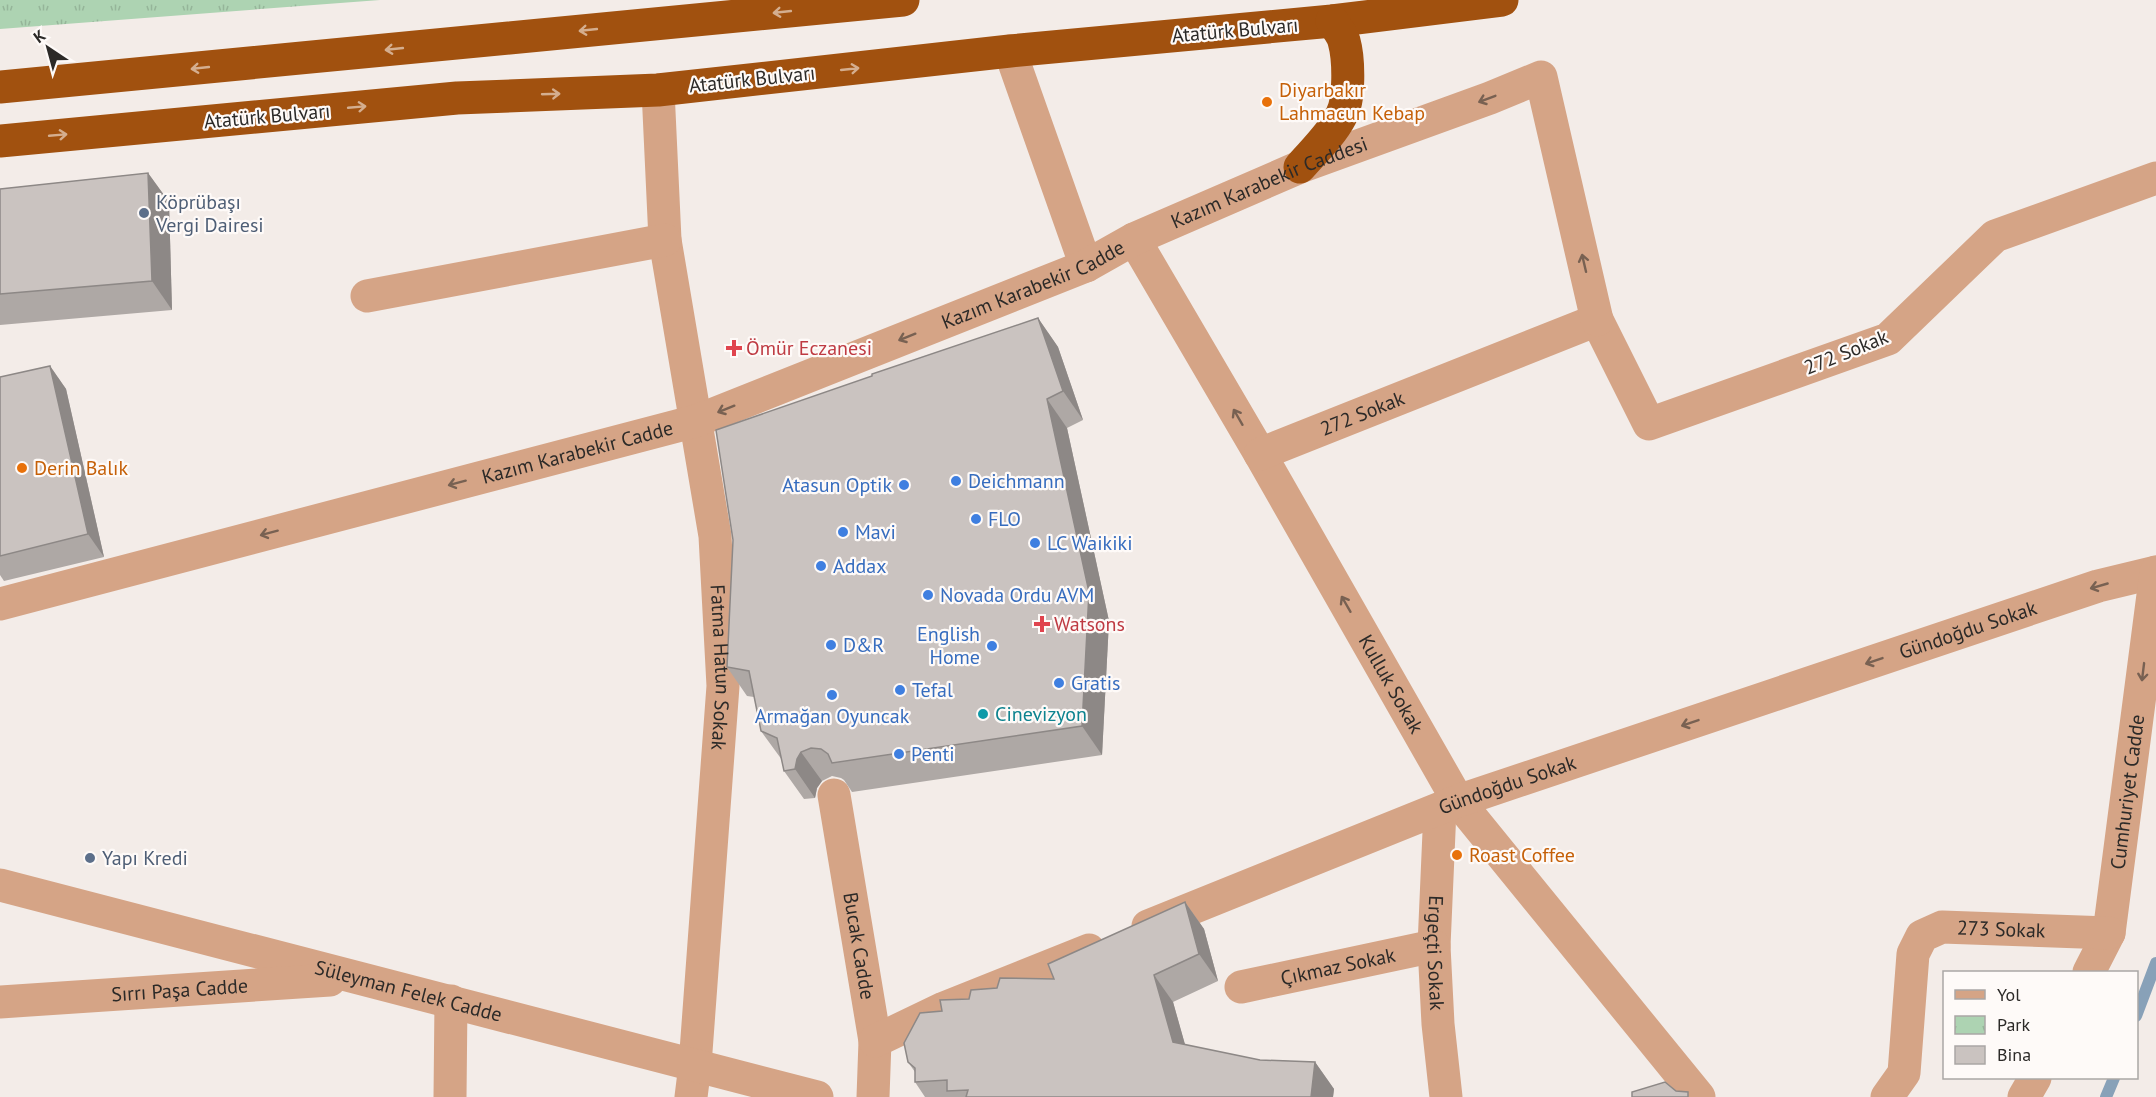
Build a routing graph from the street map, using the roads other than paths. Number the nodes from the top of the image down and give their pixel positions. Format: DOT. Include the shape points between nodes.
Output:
graph roads {
  1 [pos="903,0"];
  2 [pos="1502,0"];
  3 [pos="1332,21"];
  4 [pos="1010,51"];
  5 [pos="1541,77"];
  6 [pos="0,87"];
  7 [pos="658,90"];
  8 [pos="0,141"];
  9 [pos="1300,168"];
  10 [pos="2156,178"];
  11 [pos="1134,239"];
  12 [pos="665,240"];
  13 [pos="1086,266"];
  14 [pos="367,297"];
  15 [pos="1597,320"];
  16 [pos="696,421"];
  17 [pos="1260,454"];
  18 [pos="2156,572"];
  19 [pos="0,604"];
  20 [pos="834,795"];
  21 [pos="1449,805"];
  22 [pos="0,885"];
  23 [pos="2109,933"];
  24 [pos="1434,946"];
  25 [pos="2090,971"];
  26 [pos="360,979"];
  27 [pos="1242,987"];
  28 [pos="451,1001"];
  29 [pos="0,1002"];
  30 [pos="875,1041"];
  31 [pos="695,1065"];
  32 [pos="2034,1079"];
  33 [pos="1682,1091"];
  34 [pos="450,1097"];
  35 [pos="691,1097"];
  36 [pos="817,1097"];
  37 [pos="873,1097"];
  38 [pos="1446,1097"];
  39 [pos="1887,1097"];
  40 [pos="2024,1097"];
  1 -- 6 [label="highway, one-way"];
  2 -- 3 [label="highway, Atatürk Bulvarı"];
  3 -- 4 [label="highway, Atatürk Bulvarı"];
  3 -- 9 [label="highway" via="1344,42 1347,96 1343,114 1334,128"];
  7 -- 4 [label="highway, Atatürk Bulvarı, one-way"];
  4 -- 13 [label="street"];
  5 -- 9 [label="street, Kazım Karabekir Caddesi, one-way"];
  15 -- 5 [label="street, 272 Sokak, one-way"];
  8 -- 7 [label="highway, Atatürk Bulvarı, one-way" via="456,98"];
  7 -- 12 [label="street, Fatma Hatun Sokak"];
  9 -- 11 [label="street, Kazım Karabekir Caddesi"];
  10 -- 15 [label="street, 272 Sokak" via="1995,236 1888,339 1649,424"];
  11 -- 13 [label="street, Kazım Karabekir Cadde"];
  17 -- 11 [label="street, Kulluk Sokak, one-way"];
  12 -- 14 [label="street"];
  12 -- 16 [label="street, Fatma Hatun Sokak"];
  13 -- 16 [label="street, Kazım Karabekir Cadde, one-way"];
  15 -- 17 [label="street, 272 Sokak"];
  16 -- 19 [label="street, Kazım Karabekir Cadde, one-way"];
  16 -- 31 [label="street, Fatma Hatun Sokak" via="715,536 723,686"];
  21 -- 17 [label="street, Kulluk Sokak, one-way"];
  18 -- 21 [label="street, Gündoğdu Sokak, one-way" via="2098,586"];
  18 -- 23 [label="street, Cumhuriyet Cadde, one-way"];
  20 -- 30 [label="street, Bucak Cadde"];
  21 -- 24 [label="street, Ergeçti Sokak"];
  21 -- 30 [label="street, Gündoğdu Sokak" via="944,1008"];
  21 -- 33 [label="street, Kulluk Sokak"];
  22 -- 26 [label="street, Süleyman Felek Cadde"];
  23 -- 25 [label="street, Cumhuriyet Cadde"];
  23 -- 39 [label="street, 273 Sokak" via="1942,927 1922,936 1913,954 1904,1073"];
  24 -- 27 [label="street, Çıkmaz Sokak"];
  24 -- 38 [label="street, Ergeçti Sokak"];
  26 -- 28 [label="street, Süleyman Felek Cadde"];
  26 -- 29 [label="street, Sırrı Paşa Cadde"];
  28 -- 31 [label="street, Süleyman Felek Cadde"];
  28 -- 34 [label="street"];
  30 -- 37 [label="street, Bucak Cadde"];
  31 -- 35 [label="street, Fatma Hatun Sokak"];
  31 -- 36 [label="street, Süleyman Felek Cadde"];
  32 -- 40 [label="street"];
}
